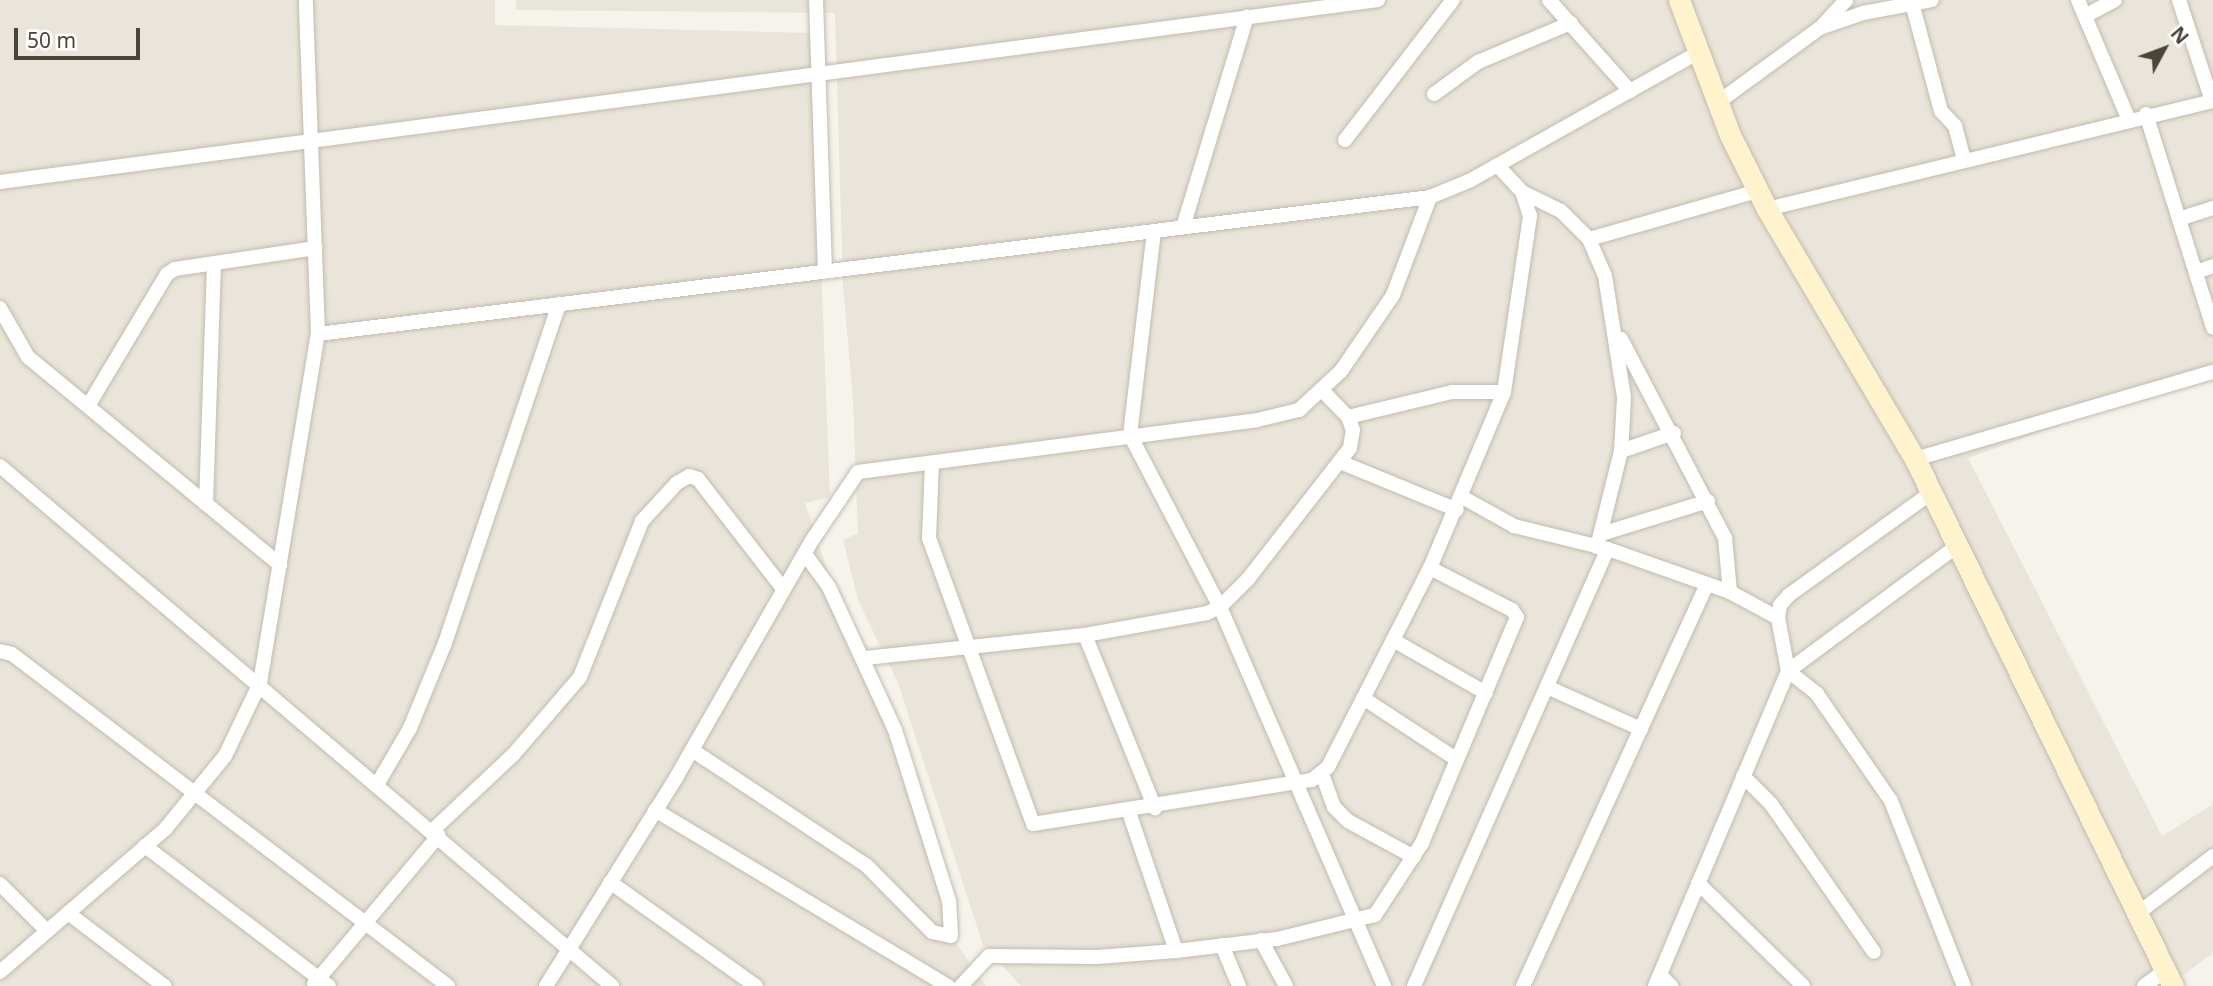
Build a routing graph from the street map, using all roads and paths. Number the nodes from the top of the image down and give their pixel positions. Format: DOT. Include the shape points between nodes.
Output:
graph roads {
  1 [pos="306,0"];
  2 [pos="816,0"];
  3 [pos="1378,0"];
  4 [pos="1453,0"];
  5 [pos="1549,0"];
  6 [pos="1679,0"];
  7 [pos="1846,0"];
  8 [pos="1932,0"];
  9 [pos="2078,0"];
  10 [pos="2115,0"];
  11 [pos="2179,0"];
  12 [pos="1912,3"];
  13 [pos="2085,16"];
  14 [pos="1247,17"];
  15 [pos="1571,23"];
  16 [pos="1820,27"];
  17 [pos="1697,53"];
  18 [pos="818,72"];
  19 [pos="1630,91"];
  20 [pos="1434,94"];
  21 [pos="2213,101"];
  22 [pos="1717,103"];
  23 [pos="2146,114"];
  24 [pos="2128,118"];
  25 [pos="1345,140"];
  26 [pos="311,142"];
  27 [pos="1964,160"];
  28 [pos="1497,165"];
  29 [pos="0,182"];
  30 [pos="1521,192"];
  31 [pos="1430,197"];
  32 [pos="1763,200"];
  33 [pos="2213,208"];
  34 [pos="2179,219"];
  35 [pos="1183,227"];
  36 [pos="1154,231"];
  37 [pos="1589,239"];
  38 [pos="315,248"];
  39 [pos="214,263"];
  40 [pos="2213,266"];
  41 [pos="825,271"];
  42 [pos="2196,272"];
  43 [pos="559,304"];
  44 [pos="0,308"];
  45 [pos="2213,328"];
  46 [pos="1617,333"];
  47 [pos="318,334"];
  48 [pos="2213,372"];
  49 [pos="1324,391"];
  50 [pos="1504,392"];
  51 [pos="88,407"];
  52 [pos="1348,417"];
  53 [pos="1674,433"];
  54 [pos="1130,435"];
  55 [pos="1620,451"];
  56 [pos="1915,459"];
  57 [pos="1340,462"];
  58 [pos="932,463"];
  59 [pos="0,466"];
  60 [pos="1931,492"];
  61 [pos="1708,501"];
  62 [pos="1459,503"];
  63 [pos="206,504"];
  64 [pos="1602,543"];
  65 [pos="1957,546"];
  66 [pos="808,548"];
  67 [pos="279,565"];
  68 [pos="1430,568"];
  69 [pos="1706,587"];
  70 [pos="784,590"];
  71 [pos="1730,592"];
  72 [pos="1220,607"];
  73 [pos="1778,618"];
  74 [pos="1085,635"];
  75 [pos="1393,640"];
  76 [pos="971,645"];
  77 [pos="0,651"];
  78 [pos="868,658"];
  79 [pos="1788,671"];
  80 [pos="260,683"];
  81 [pos="1547,687"];
  82 [pos="1486,693"];
  83 [pos="1363,698"];
  84 [pos="1641,729"];
  85 [pos="692,750"];
  86 [pos="1456,759"];
  87 [pos="1322,774"];
  88 [pos="1743,776"];
  89 [pos="378,783"];
  90 [pos="1298,785"];
  91 [pos="193,795"];
  92 [pos="1155,808"];
  93 [pos="655,810"];
  94 [pos="1129,811"];
  95 [pos="436,833"];
  96 [pos="145,846"];
  97 [pos="2213,856"];
  98 [pos="1414,857"];
  99 [pos="610,882"];
  100 [pos="1698,883"];
  101 [pos="0,884"];
  102 [pos="68,913"];
  103 [pos="2137,914"];
  104 [pos="1353,922"];
  105 [pos="365,926"];
  106 [pos="47,931"];
  107 [pos="1261,940"];
  108 [pos="1222,945"];
  109 [pos="570,947"];
  110 [pos="1176,951"];
  111 [pos="1874,952"];
  112 [pos="0,972"];
  113 [pos="2169,978"];
  114 [pos="1662,982"];
  115 [pos="320,984"];
  116 [pos="962,984"];
  117 [pos="164,986"];
  118 [pos="448,986"];
  119 [pos="547,986"];
  120 [pos="612,986"];
  121 [pos="756,986"];
  122 [pos="948,986"];
  123 [pos="1239,986"];
  124 [pos="1286,986"];
  125 [pos="1384,986"];
  126 [pos="1414,986"];
  127 [pos="1523,986"];
  128 [pos="1803,986"];
  129 [pos="1965,986"];
  130 [pos="2144,986"];
  1 -- 26 [label="street"];
  2 -- 18 [label="street"];
  3 -- 14 [label="street"];
  4 -- 25 [label="street"];
  5 -- 15 [label="street"];
  6 -- 17 [label="main road"];
  7 -- 16 [label="street"];
  8 -- 12 [label="street"];
  9 -- 13 [label="street"];
  10 -- 13 [label="street"];
  11 -- 21 [label="street"];
  12 -- 16 [label="street"];
  12 -- 27 [label="street" via="1941,111 1955,126"];
  13 -- 24 [label="street"];
  14 -- 18 [label="street"];
  14 -- 35 [label="street"];
  15 -- 19 [label="street"];
  15 -- 20 [label="street" via="1478,62"];
  16 -- 22 [label="street"];
  17 -- 19 [label="street"];
  17 -- 22 [label="main road"];
  18 -- 26 [label="street"];
  18 -- 41 [label="street"];
  19 -- 28 [label="street"];
  21 -- 23 [label="street"];
  22 -- 32 [label="main road"];
  23 -- 24 [label="street"];
  23 -- 34 [label="street"];
  24 -- 27 [label="street"];
  26 -- 29 [label="street"];
  26 -- 38 [label="street"];
  27 -- 32 [label="street"];
  28 -- 30 [label="street"];
  28 -- 31 [label="street"];
  30 -- 37 [label="street" via="1560,211"];
  30 -- 50 [label="street" via="1530,216"];
  31 -- 35 [label="street"];
  31 -- 49 [label="street" via="1393,295"];
  32 -- 37 [label="street"];
  32 -- 56 [label="main road"];
  33 -- 34 [label="street"];
  34 -- 42 [label="street"];
  35 -- 36 [label="street"];
  36 -- 41 [label="street"];
  36 -- 54 [label="street"];
  37 -- 46 [label="street" via="1605,276"];
  38 -- 39 [label="street"];
  38 -- 47 [label="street"];
  39 -- 51 [label="street" via="167,274"];
  39 -- 63 [label="street"];
  40 -- 42 [label="street"];
  41 -- 43 [label="street"];
  42 -- 45 [label="street"];
  43 -- 47 [label="street"];
  43 -- 89 [label="street" via="445,643 410,728"];
  44 -- 51 [label="street" via="28,357"];
  46 -- 53 [label="street"];
  46 -- 55 [label="street" via="1624,398"];
  47 -- 67 [label="street"];
  48 -- 56 [label="street"];
  49 -- 52 [label="street"];
  49 -- 54 [label="street" via="1299,410 1258,420"];
  50 -- 52 [label="street" via="1452,392"];
  50 -- 62 [label="street"];
  51 -- 63 [label="street"];
  52 -- 57 [label="street" via="1353,430 1350,448"];
  53 -- 55 [label="street"];
  53 -- 61 [label="street"];
  54 -- 58 [label="street"];
  54 -- 72 [label="street"];
  55 -- 64 [label="street"];
  56 -- 60 [label="main road"];
  57 -- 62 [label="street"];
  57 -- 72 [label="street" via="1248,579"];
  58 -- 66 [label="street" via="858,472"];
  58 -- 76 [label="street" via="929,538"];
  59 -- 80 [label="street"];
  60 -- 65 [label="main road"];
  60 -- 73 [label="street" via="1788,595"];
  61 -- 64 [label="street"];
  61 -- 71 [label="street" via="1725,538"];
  62 -- 64 [label="street" via="1514,526"];
  62 -- 68 [label="street"];
  63 -- 67 [label="street"];
  64 -- 69 [label="street"];
  64 -- 81 [label="street"];
  65 -- 79 [label="street"];
  65 -- 103 [label="main road"];
  66 -- 70 [label="street"];
  66 -- 78 [label="street"];
  67 -- 80 [label="street"];
  68 -- 75 [label="street"];
  68 -- 82 [label="street" via="1512,610 1517,617"];
  69 -- 71 [label="street"];
  69 -- 84 [label="street"];
  70 -- 85 [label="street"];
  70 -- 95 [label="street" via="698,479 689,476 677,483 642,521 580,677 513,755"];
  71 -- 73 [label="street"];
  72 -- 74 [label="street"];
  72 -- 90 [label="street"];
  73 -- 79 [label="street"];
  74 -- 76 [label="street"];
  74 -- 92 [label="street"];
  75 -- 82 [label="street"];
  75 -- 83 [label="street"];
  76 -- 78 [label="street"];
  76 -- 94 [label="street" via="1033,824"];
  77 -- 91 [label="street" via="12,654"];
  78 -- 85 [label="street" via="949,901 951,936 932,932 866,865"];
  79 -- 88 [label="street"];
  79 -- 129 [label="street" via="1817,694 1891,801"];
  80 -- 89 [label="street"];
  80 -- 91 [label="street" via="225,756"];
  81 -- 84 [label="street"];
  81 -- 126 [label="street"];
  82 -- 86 [label="street"];
  83 -- 86 [label="street"];
  83 -- 87 [label="street"];
  84 -- 127 [label="street"];
  85 -- 93 [label="street"];
  86 -- 98 [label="street"];
  87 -- 90 [label="street"];
  87 -- 98 [label="street" via="1334,807 1348,821"];
  88 -- 100 [label="street"];
  88 -- 111 [label="street" via="1771,804"];
  89 -- 95 [label="street"];
  90 -- 92 [label="street"];
  90 -- 104 [label="street"];
  91 -- 96 [label="street"];
  91 -- 105 [label="street"];
  92 -- 94 [label="street"];
  93 -- 99 [label="street"];
  93 -- 122 [label="street"];
  94 -- 110 [label="street"];
  95 -- 105 [label="street"];
  95 -- 109 [label="street"];
  96 -- 102 [label="street"];
  96 -- 115 [label="street"];
  97 -- 103 [label="street"];
  98 -- 104 [label="street" via="1376,915"];
  99 -- 109 [label="street"];
  99 -- 121 [label="street"];
  100 -- 114 [label="street"];
  100 -- 128 [label="street"];
  101 -- 106 [label="street"];
  102 -- 106 [label="street"];
  102 -- 117 [label="street"];
  103 -- 113 [label="main road"];
  104 -- 107 [label="street"];
  104 -- 125 [label="street"];
  105 -- 115 [label="street"];
  105 -- 118 [label="street"];
  106 -- 112 [label="street"];
  107 -- 108 [label="street"];
  107 -- 124 [label="street"];
  108 -- 110 [label="street"];
  108 -- 123 [label="street"];
  109 -- 119 [label="street"];
  109 -- 120 [label="street"];
  110 -- 116 [label="street" via="1097,957 989,956"];
  113 -- 130 [label="street"];
}
